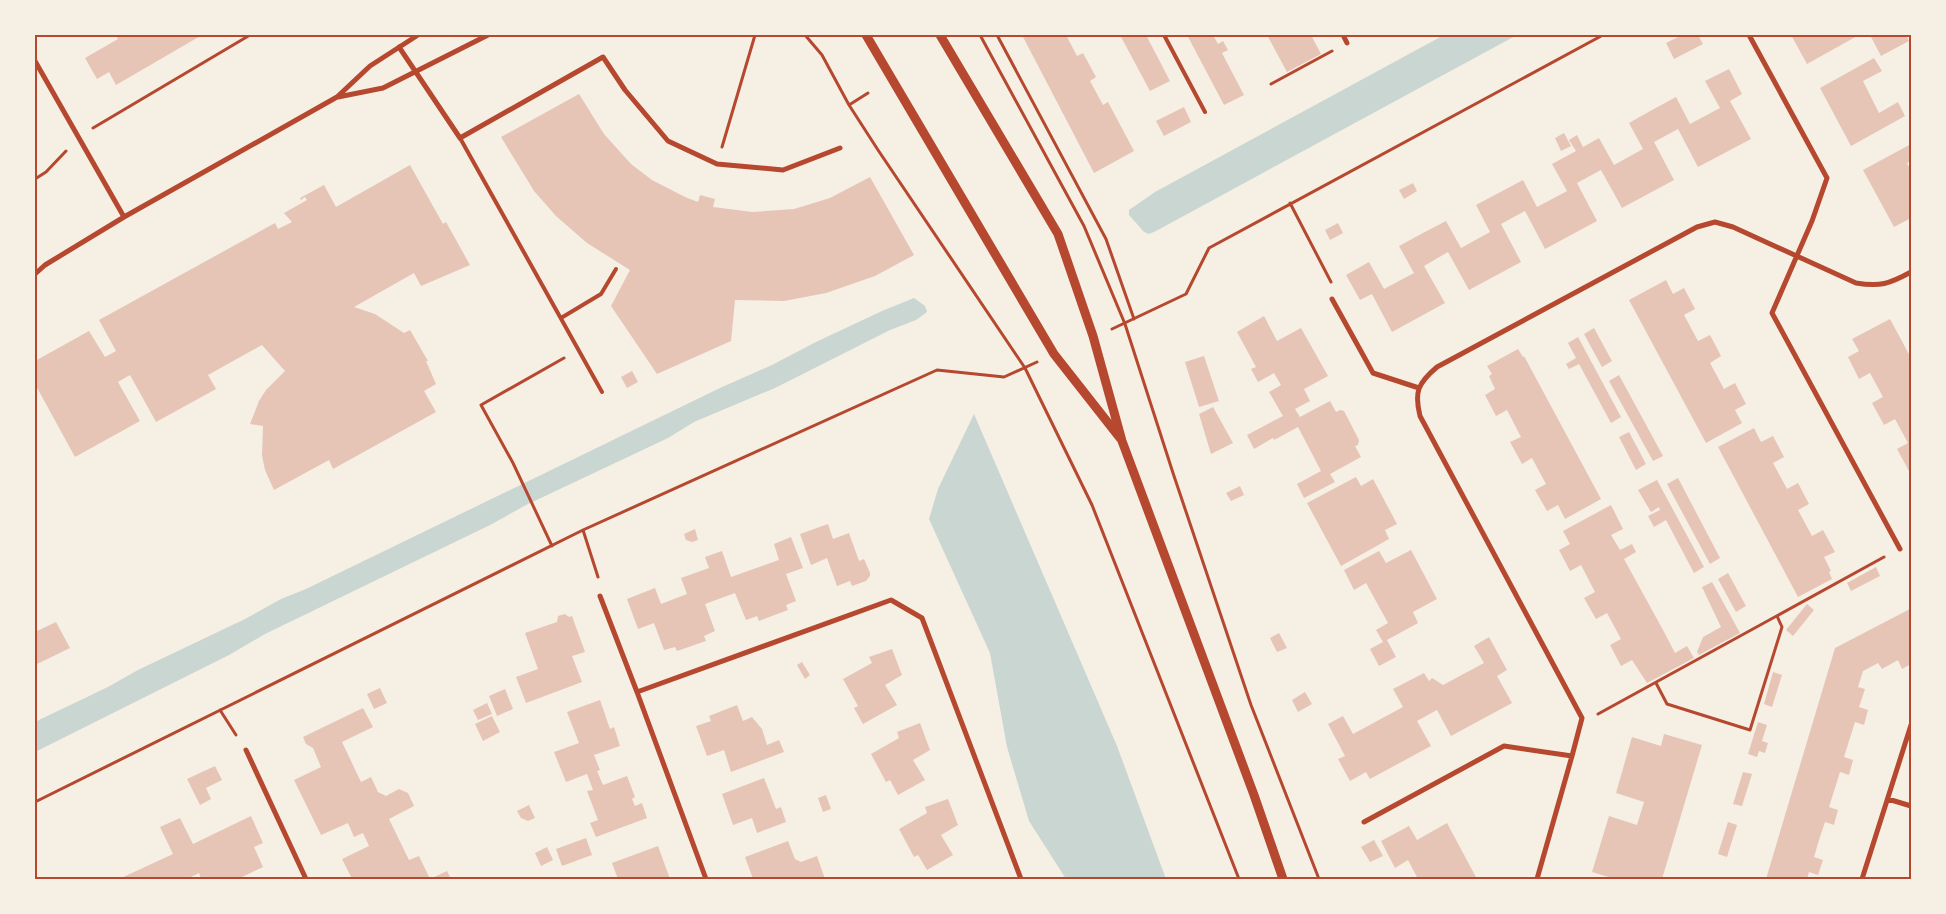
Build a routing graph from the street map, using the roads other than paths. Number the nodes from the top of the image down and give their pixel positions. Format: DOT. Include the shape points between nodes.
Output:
graph roads {
  1 [pos="418,35"];
  2 [pos="488,35"];
  3 [pos="866,35"];
  4 [pos="940,35"];
  5 [pos="1164,35"];
  6 [pos="1343,35"];
  7 [pos="1749,35"];
  8 [pos="1347,43"];
  9 [pos="400,47"];
  10 [pos="35,61"];
  11 [pos="417,72"];
  12 [pos="338,97"];
  13 [pos="1205,112"];
  14 [pos="460,138"];
  15 [pos="840,148"];
  16 [pos="124,217"];
  17 [pos="1796,256"];
  18 [pos="616,269"];
  19 [pos="1911,272"];
  20 [pos="35,274"];
  21 [pos="1332,299"];
  22 [pos="561,318"];
  23 [pos="1418,388"];
  24 [pos="602,392"];
  25 [pos="1122,441"];
  26 [pos="1900,549"];
  27 [pos="600,596"];
  28 [pos="637,692"];
  29 [pos="1911,724"];
  30 [pos="246,750"];
  31 [pos="1572,756"];
  32 [pos="1888,799"];
  33 [pos="1911,806"];
  34 [pos="1364,822"];
  35 [pos="306,879"];
  36 [pos="706,879"];
  37 [pos="1021,879"];
  38 [pos="1282,879"];
  39 [pos="1537,879"];
  40 [pos="1862,879"];
  1 -- 9 [label="street"];
  2 -- 11 [label="street"];
  3 -- 25 [label="street" via="1054,354"];
  4 -- 25 [label="street" via="1058,234 1093,336"];
  5 -- 13 [label="lane"];
  6 -- 8 [label="street"];
  7 -- 17 [label="street" via="1826,178"];
  9 -- 11 [label="street"];
  9 -- 12 [label="street" via="370,66"];
  10 -- 16 [label="street"];
  11 -- 12 [label="street" via="384,88"];
  11 -- 14 [label="street"];
  12 -- 16 [label="street"];
  14 -- 15 [label="street" via="603,57 625,90 668,141 717,164 784,170"];
  14 -- 22 [label="lane"];
  16 -- 20 [label="street"];
  17 -- 19 [label="street" via="1856,283 1875,286"];
  17 -- 23 [label="street" via="1733,227 1715,222 1697,227 1437,367"];
  17 -- 26 [label="street" via="1772,312"];
  18 -- 22 [label="lane" via="601,294"];
  21 -- 23 [label="street" via="1374,373"];
  22 -- 24 [label="lane"];
  23 -- 31 [label="street" via="1416,400 1420,416 1582,718"];
  25 -- 38 [label="street"];
  27 -- 28 [label="street"];
  28 -- 36 [label="street"];
  28 -- 37 [label="street" via="891,600 922,618"];
  29 -- 32 [label="street"];
  30 -- 35 [label="street"];
  31 -- 34 [label="street" via="1504,746"];
  31 -- 39 [label="street"];
  32 -- 33 [label="street"];
  32 -- 40 [label="street"];
}
